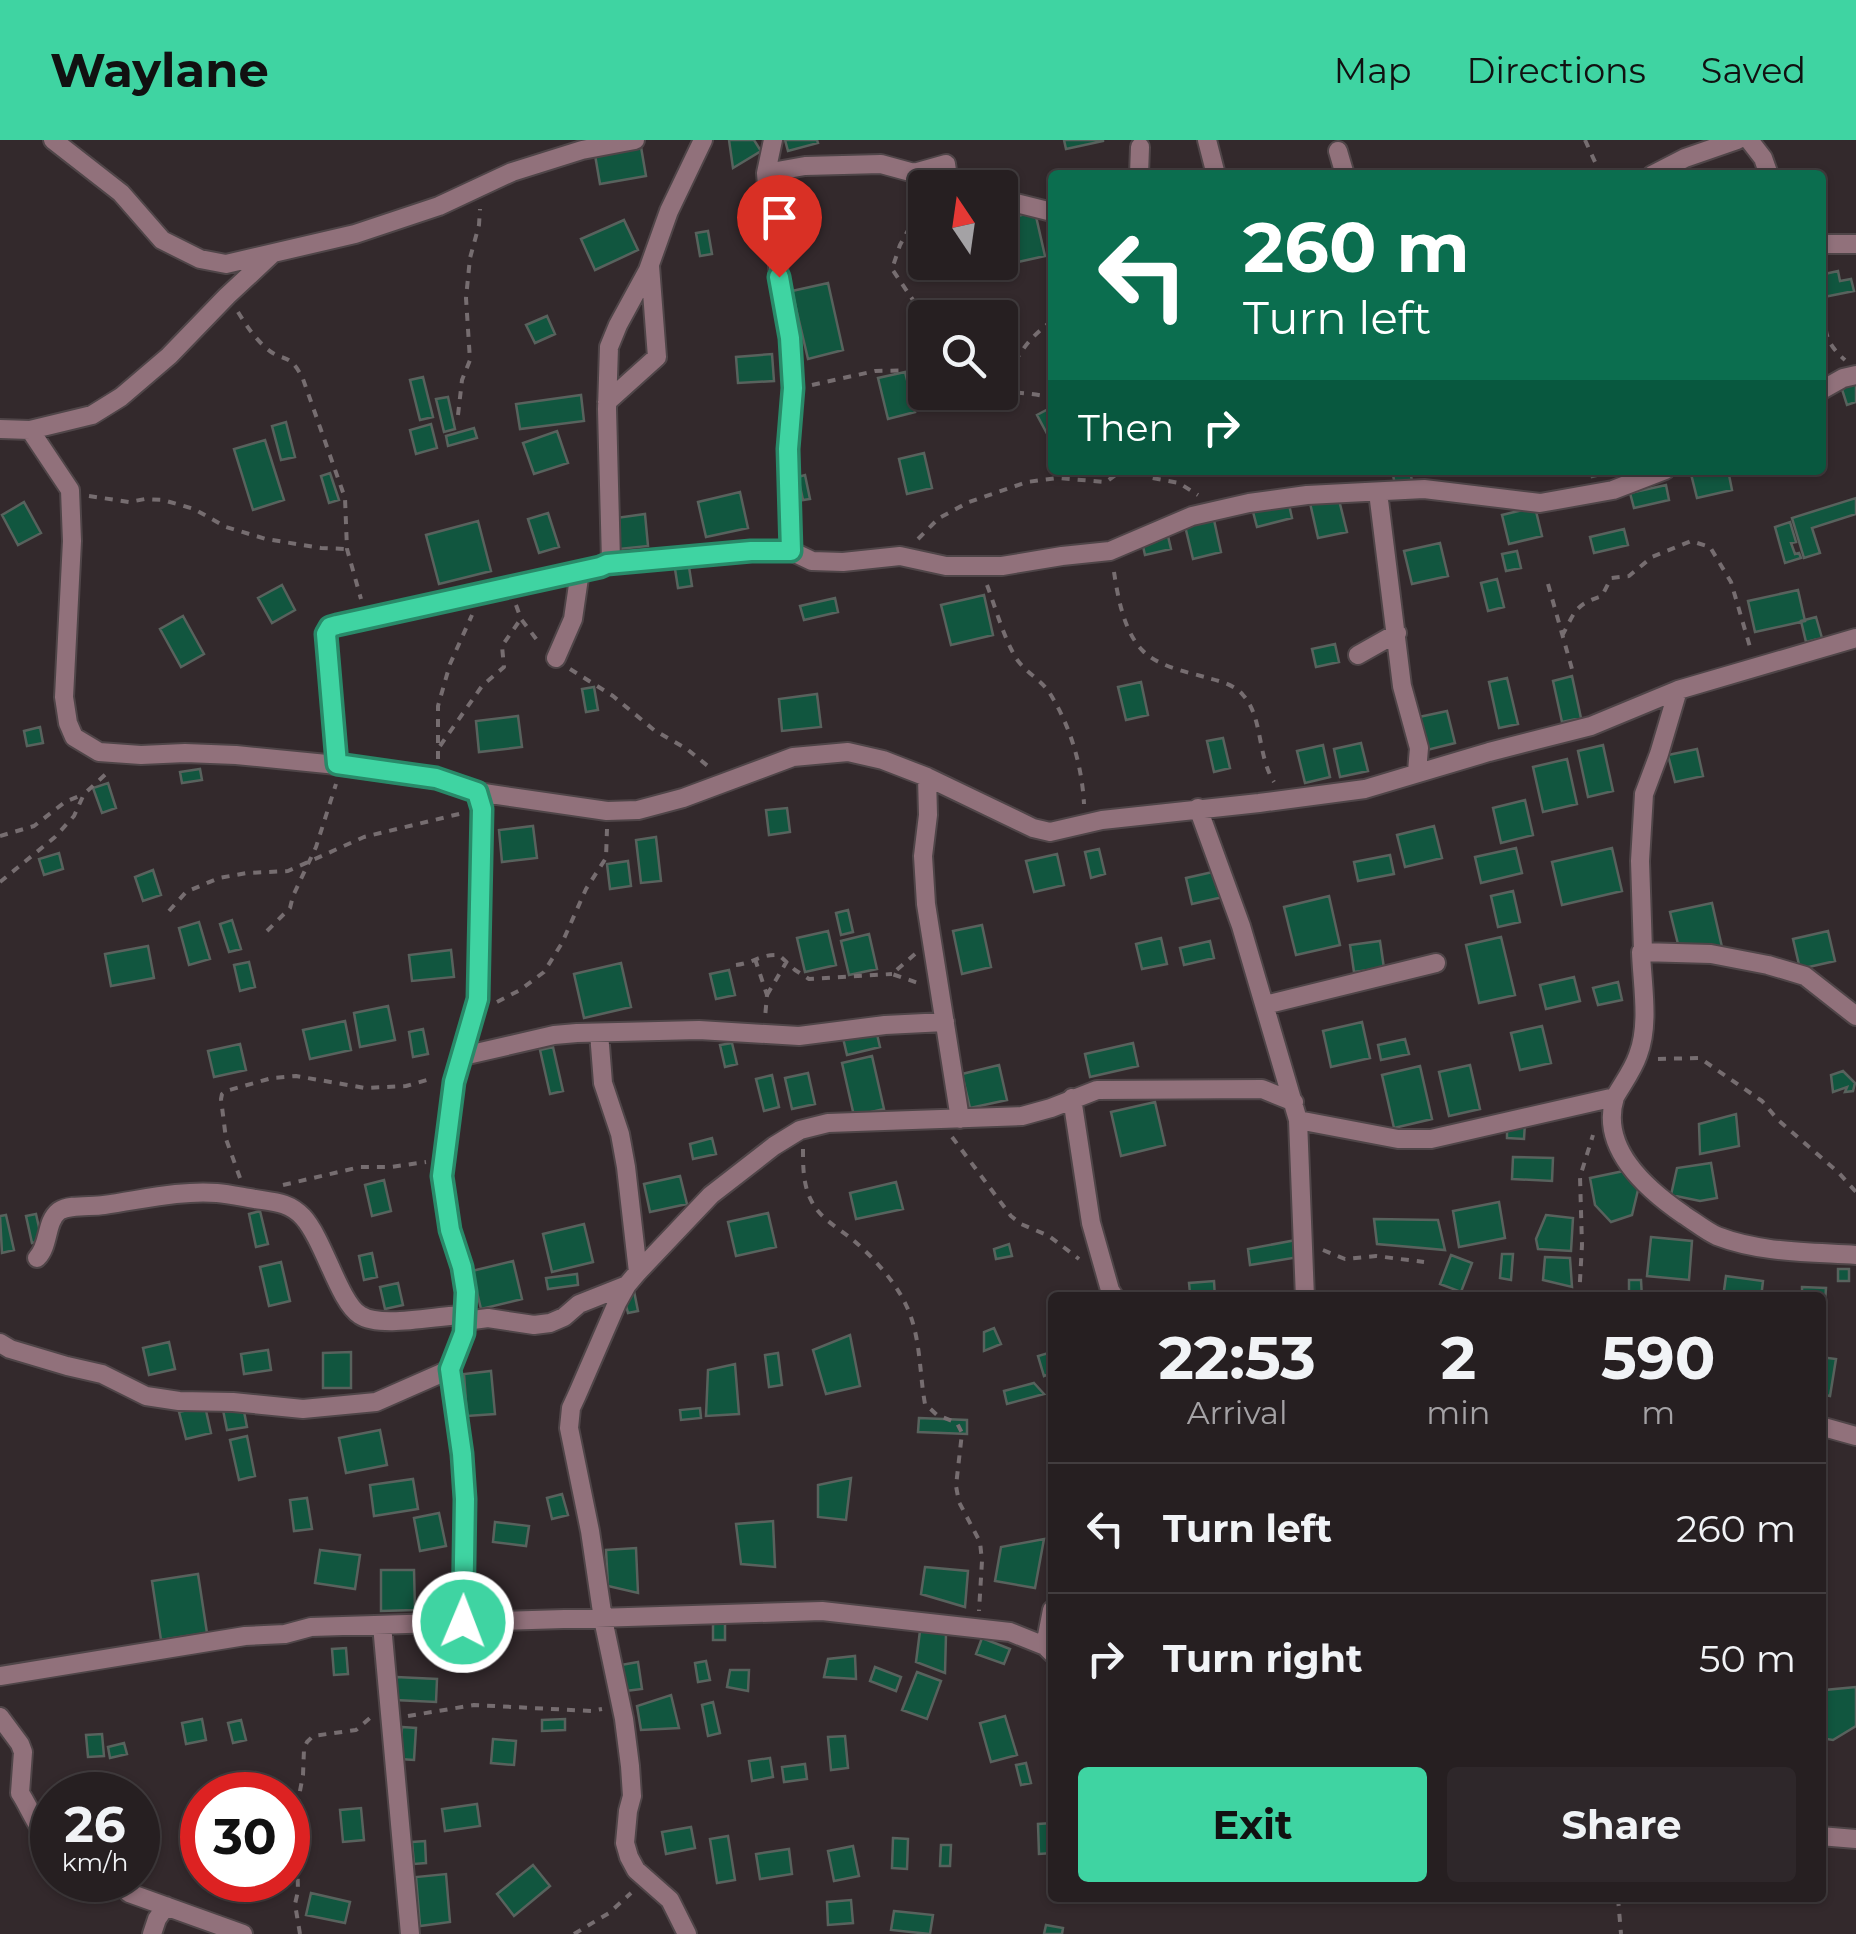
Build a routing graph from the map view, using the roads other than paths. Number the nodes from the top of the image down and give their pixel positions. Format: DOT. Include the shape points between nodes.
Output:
graph roads {
  1 [pos="53,140"];
  2 [pos="635,140"];
  3 [pos="703,140"];
  4 [pos="773,140"];
  5 [pos="1207,140"];
  6 [pos="1737,140"];
  7 [pos="1748,140"];
  8 [pos="581,145"];
  9 [pos="1140,147"];
  10 [pos="1338,150"];
  11 [pos="925,170"];
  12 [pos="947,170"];
  13 [pos="1139,170"];
  14 [pos="1215,170"];
  15 [pos="1344,170"];
  16 [pos="1662,170"];
  17 [pos="1767,170"];
  18 [pos="908,171"];
  19 [pos="766,174"];
  20 [pos="1018,204"];
  21 [pos="1048,211"];
  22 [pos="1826,244"];
  23 [pos="1856,244"];
  24 [pos="271,254"];
  25 [pos="650,265"];
  26 [pos="1851,368"];
  27 [pos="1826,388"];
  28 [pos="607,402"];
  29 [pos="0,429"];
  30 [pos="30,430"];
  31 [pos="1652,475"];
  32 [pos="1378,492"];
  33 [pos="791,551"];
  34 [pos="607,564"];
  35 [pos="580,571"];
  36 [pos="1396,633"];
  37 [pos="1856,638"];
  38 [pos="1358,655"];
  39 [pos="556,658"];
  40 [pos="1678,690"];
  41 [pos="340,765"];
  42 [pos="1417,772"];
  43 [pos="928,776"];
  44 [pos="480,801"];
  45 [pos="1198,808"];
  46 [pos="1640,952"];
  47 [pos="1436,963"];
  48 [pos="1265,1005"];
  49 [pos="1856,1016"];
  50 [pos="944,1022"];
  51 [pos="599,1033"];
  52 [pos="460,1062"];
  53 [pos="1072,1098"];
  54 [pos="1613,1103"];
  55 [pos="1296,1111"];
  56 [pos="960,1120"];
  57 [pos="1856,1255"];
  58 [pos="36,1258"];
  59 [pos="632,1278"];
  60 [pos="1111,1292"];
  61 [pos="1305,1292"];
  62 [pos="465,1318"];
  63 [pos="0,1343"];
  64 [pos="450,1369"];
  65 [pos="1826,1428"];
  66 [pos="1856,1436"];
  67 [pos="603,1619"];
  68 [pos="463,1622"];
  69 [pos="382,1625"];
  70 [pos="1048,1649"];
  71 [pos="0,1676"];
  72 [pos="0,1717"];
  73 [pos="30,1808"];
  74 [pos="1826,1836"];
  75 [pos="1856,1838"];
  76 [pos="155,1902"];
  77 [pos="166,1906"];
  78 [pos="152,1934"];
  79 [pos="243,1934"];
  80 [pos="410,1934"];
  81 [pos="687,1934"];
  1 -- 24 [label="street" via="120,194 162,240 185,253 226,264"];
  2 -- 8 [label="street"];
  3 -- 25 [label="street"];
  4 -- 19 [label="street"];
  5 -- 14 [label="street"];
  6 -- 16 [label="street"];
  7 -- 17 [label="street"];
  8 -- 24 [label="street" via="439,206"];
  9 -- 13 [label="street"];
  10 -- 15 [label="street"];
  11 -- 12 [label="street" via="946,164"];
  18 -- 19 [label="street" via="881,164"];
  19 -- 33 [label="street" via="790,338"];
  20 -- 21 [label="street"];
  22 -- 23 [label="street"];
  24 -- 30 [label="street" via="121,397 92,414"];
  25 -- 28 [label="street" via="609,347"];
  25 -- 28 [label="street" via="658,358"];
  26 -- 27 [label="street"];
  28 -- 34 [label="street"];
  29 -- 30 [label="street"];
  30 -- 41 [label="street" via="70,490 64,697 74,736 99,752"];
  31 -- 32 [label="street" via="1613,490 1540,503 1424,490"];
  32 -- 33 [label="street" via="1250,503 1192,516 1110,551 981,567 900,556 812,561"];
  32 -- 36 [label="street"];
  33 -- 34 [label="street"];
  34 -- 35 [label="street"];
  35 -- 39 [label="street"];
  35 -- 41 [label="street" via="330,627"];
  36 -- 38 [label="street"];
  36 -- 42 [label="street" via="1419,748"];
  37 -- 40 [label="street"];
  40 -- 42 [label="street" via="1591,726"];
  40 -- 46 [label="street" via="1644,794"];
  41 -- 44 [label="street" via="436,778"];
  42 -- 45 [label="street" via="1365,788"];
  43 -- 44 [label="street" via="848,752 794,757 638,810"];
  43 -- 45 [label="street" via="1041,831"];
  43 -- 50 [label="street" via="926,904"];
  44 -- 52 [label="street" via="479,977"];
  45 -- 48 [label="street"];
  46 -- 49 [label="street" via="1768,964 1805,976"];
  46 -- 54 [label="street" via="1640,1051"];
  47 -- 48 [label="street"];
  48 -- 55 [label="street"];
  50 -- 51 [label="street" via="799,1036"];
  50 -- 56 [label="street"];
  51 -- 52 [label="street" via="554,1035"];
  51 -- 59 [label="street" via="626,1167"];
  52 -- 62 [label="street" via="442,1176 462,1267"];
  53 -- 55 [label="street" via="1098,1090 1262,1089"];
  53 -- 56 [label="street" via="1022,1116"];
  53 -- 60 [label="street" via="1090,1223"];
  54 -- 55 [label="street" via="1431,1139 1398,1139"];
  54 -- 57 [label="street" via="1610,1120 1628,1165 1665,1202 1714,1235 1788,1251"];
  55 -- 61 [label="street"];
  56 -- 59 [label="street" via="803,1129 712,1195"];
  58 -- 62 [label="street" via="65,1208 218,1192 286,1203 300,1213 362,1317"];
  59 -- 62 [label="street" via="550,1323"];
  59 -- 67 [label="street" via="576,1395 569,1428"];
  62 -- 64 [label="street"];
  63 -- 64 [label="street" via="102,1374 146,1396 303,1409 376,1402"];
  64 -- 68 [label="street" via="465,1499"];
  65 -- 66 [label="street"];
  67 -- 68 [label="street"];
  67 -- 70 [label="street" via="822,1612 1010,1632"];
  67 -- 81 [label="street" via="630,1766 625,1843 632,1864 670,1900"];
  68 -- 69 [label="street"];
  69 -- 71 [label="street" via="310,1627"];
  69 -- 80 [label="street"];
  72 -- 73 [label="street" via="20,1744 20,1793"];
  74 -- 75 [label="street"];
  76 -- 77 [label="street"];
  77 -- 78 [label="street"];
  77 -- 79 [label="street"];
}
